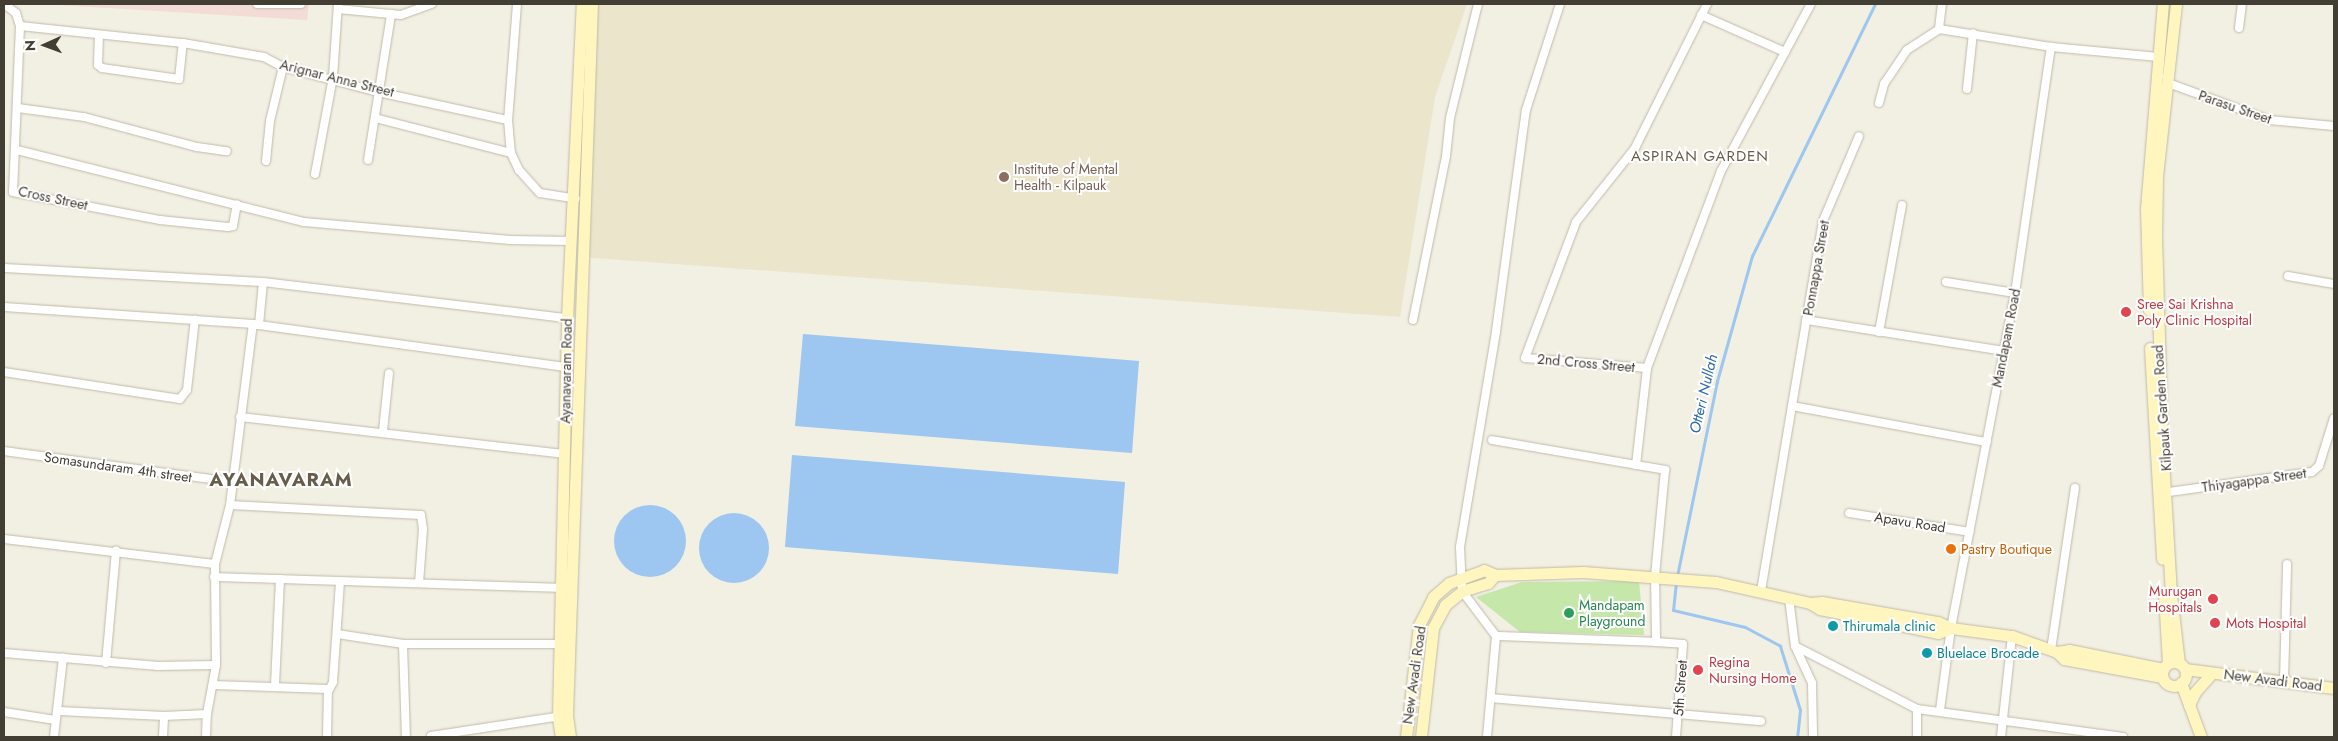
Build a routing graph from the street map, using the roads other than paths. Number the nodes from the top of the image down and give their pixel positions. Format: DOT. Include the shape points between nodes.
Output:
graph roads {
  1 [pos="4,4"];
  2 [pos="256,4"];
  3 [pos="263,4"];
  4 [pos="301,4"];
  5 [pos="432,4"];
  6 [pos="517,4"];
  7 [pos="582,4"];
  8 [pos="592,4"];
  9 [pos="1478,4"];
  10 [pos="1560,4"];
  11 [pos="1708,4"];
  12 [pos="1811,4"];
  13 [pos="1942,4"];
  14 [pos="2163,4"];
  15 [pos="2176,4"];
  16 [pos="2242,4"];
  17 [pos="416,6"];
  18 [pos="338,7"];
  19 [pos="391,14"];
  20 [pos="1701,15"];
  21 [pos="20,26"];
  22 [pos="1940,28"];
  23 [pos="2239,28"];
  24 [pos="1973,33"];
  25 [pos="99,35"];
  26 [pos="183,44"];
  27 [pos="2051,47"];
  28 [pos="1785,52"];
  29 [pos="2159,58"];
  30 [pos="283,66"];
  31 [pos="333,77"];
  32 [pos="2168,83"];
  33 [pos="1967,89"];
  34 [pos="378,92"];
  35 [pos="1879,103"];
  36 [pos="18,108"];
  37 [pos="375,118"];
  38 [pos="508,120"];
  39 [pos="2334,126"];
  40 [pos="1859,136"];
  41 [pos="16,150"];
  42 [pos="227,151"];
  43 [pos="511,153"];
  44 [pos="266,160"];
  45 [pos="368,160"];
  46 [pos="315,174"];
  47 [pos="572,198"];
  48 [pos="586,200"];
  49 [pos="237,204"];
  50 [pos="1902,205"];
  51 [pos="571,241"];
  52 [pos="4,268"];
  53 [pos="2288,276"];
  54 [pos="263,282"];
  55 [pos="1946,282"];
  56 [pos="2334,284"];
  57 [pos="2015,293"];
  58 [pos="4,307"];
  59 [pos="567,318"];
  60 [pos="195,319"];
  61 [pos="1413,320"];
  62 [pos="1806,320"];
  63 [pos="256,324"];
  64 [pos="1879,332"];
  65 [pos="2004,351"];
  66 [pos="567,368"];
  67 [pos="1647,368"];
  68 [pos="4,372"];
  69 [pos="389,373"];
  70 [pos="1792,406"];
  71 [pos="240,417"];
  72 [pos="2334,418"];
  73 [pos="383,431"];
  74 [pos="1492,440"];
  75 [pos="1987,442"];
  76 [pos="4,452"];
  77 [pos="564,454"];
  78 [pos="1636,465"];
  79 [pos="233,482"];
  80 [pos="2075,488"];
  81 [pos="2163,493"];
  82 [pos="230,505"];
  83 [pos="1849,513"];
  84 [pos="1970,532"];
  85 [pos="4,539"];
  86 [pos="116,550"];
  87 [pos="216,564"];
  88 [pos="2287,564"];
  89 [pos="1495,575"];
  90 [pos="1655,575"];
  91 [pos="1462,576"];
  92 [pos="214,577"];
  93 [pos="280,579"];
  94 [pos="340,582"];
  95 [pos="419,583"];
  96 [pos="560,588"];
  97 [pos="1462,591"];
  98 [pos="1761,591"];
  99 [pos="1789,598"];
  100 [pos="1951,628"];
  101 [pos="337,634"];
  102 [pos="1496,636"];
  103 [pos="2012,636"];
  104 [pos="1656,642"];
  105 [pos="403,644"];
  106 [pos="560,644"];
  107 [pos="1795,646"];
  108 [pos="2054,651"];
  109 [pos="4,654"];
  110 [pos="63,658"];
  111 [pos="106,663"];
  112 [pos="216,665"];
  113 [pos="2175,672"];
  114 [pos="2212,673"];
  115 [pos="2284,681"];
  116 [pos="214,685"];
  117 [pos="274,685"];
  118 [pos="2334,688"];
  119 [pos="329,690"];
  120 [pos="1490,698"];
  121 [pos="2189,705"];
  122 [pos="1917,709"];
  123 [pos="1940,710"];
  124 [pos="59,711"];
  125 [pos="4,712"];
  126 [pos="1678,712"];
  127 [pos="207,714"];
  128 [pos="164,716"];
  129 [pos="562,716"];
  130 [pos="2001,719"];
  131 [pos="55,720"];
  132 [pos="1761,721"];
  133 [pos="2096,735"];
  134 [pos="430,736"];
  135 [pos="54,737"];
  136 [pos="163,737"];
  137 [pos="206,737"];
  138 [pos="327,737"];
  139 [pos="406,737"];
  140 [pos="561,737"];
  141 [pos="570,737"];
  142 [pos="1406,737"];
  143 [pos="1421,737"];
  144 [pos="1487,737"];
  145 [pos="1676,737"];
  146 [pos="1813,737"];
  147 [pos="1917,737"];
  148 [pos="2001,737"];
  149 [pos="2123,737"];
  150 [pos="2201,737"];
  1 -- 21 [label="street" via="16,12"];
  2 -- 3 [label="street"];
  3 -- 4 [label="street"];
  5 -- 17 [label="street"];
  6 -- 38 [label="street"];
  7 -- 47 [label="main road, Ayanavaram Road"];
  8 -- 48 [label="main road, Ayanavaram Road"];
  9 -- 61 [label="street" via="1450,118 1446,156"];
  10 -- 91 [label="street" via="1526,110 1496,331 1460,547"];
  11 -- 20 [label="street"];
  12 -- 28 [label="street"];
  13 -- 22 [label="street"];
  14 -- 29 [label="main road, Kilpauk Garden Road"];
  15 -- 32 [label="main road, Kilpauk Garden Road"];
  16 -- 23 [label="street"];
  17 -- 19 [label="street" via="401,15"];
  18 -- 19 [label="street"];
  18 -- 31 [label="street"];
  19 -- 34 [label="street"];
  20 -- 28 [label="street"];
  20 -- 67 [label="street, 2nd Cross Street" via="1636,148 1576,222 1525,358"];
  21 -- 25 [label="street, Arignar Anna Street"];
  21 -- 36 [label="street, Cross Street"];
  22 -- 24 [label="street"];
  22 -- 35 [label="street" via="1907,50 1884,84"];
  24 -- 27 [label="street"];
  24 -- 33 [label="street"];
  25 -- 26 [label="street, Arignar Anna Street"];
  25 -- 26 [label="street" via="98,65 102,68 179,79"];
  26 -- 30 [label="street, Arignar Anna Street" via="264,57"];
  27 -- 29 [label="street"];
  27 -- 57 [label="street, Mandapam Road"];
  28 -- 67 [label="street" via="1721,171"];
  29 -- 81 [label="main road, Kilpauk Garden Road" via="2146,209 2153,441"];
  30 -- 31 [label="street, Arignar Anna Street"];
  30 -- 44 [label="street" via="270,121"];
  31 -- 34 [label="street, Arignar Anna Street"];
  31 -- 46 [label="street"];
  32 -- 39 [label="street, Parasu Street" via="2269,120"];
  32 -- 81 [label="main road, Kilpauk Garden Road" via="2156,207"];
  34 -- 37 [label="street"];
  34 -- 38 [label="street, Arignar Anna Street"];
  36 -- 41 [label="street, Cross Street"];
  36 -- 42 [label="street" via="84,117 197,147"];
  37 -- 43 [label="street"];
  37 -- 45 [label="street"];
  38 -- 43 [label="street"];
  40 -- 62 [label="street, Ponnappa Street" via="1823,221"];
  41 -- 49 [label="street"];
  41 -- 49 [label="street, Cross Street" via="13,192 160,220 228,227 234,226"];
  43 -- 47 [label="street" via="519,170 540,193"];
  47 -- 48 [label="street"];
  47 -- 51 [label="main road, Ayanavaram Road"];
  48 -- 129 [label="main road, Ayanavaram Road"];
  49 -- 51 [label="street" via="304,222 510,240"];
  50 -- 64 [label="street"];
  51 -- 59 [label="main road, Ayanavaram Road"];
  52 -- 54 [label="street"];
  53 -- 56 [label="street"];
  54 -- 59 [label="street"];
  54 -- 63 [label="street"];
  55 -- 57 [label="street"];
  57 -- 65 [label="street, Mandapam Road"];
  58 -- 60 [label="street"];
  59 -- 66 [label="main road, Ayanavaram Road"];
  60 -- 63 [label="street"];
  60 -- 68 [label="street" via="187,390 180,399"];
  62 -- 64 [label="street"];
  62 -- 70 [label="street, Ponnappa Street"];
  63 -- 66 [label="street"];
  63 -- 71 [label="street"];
  64 -- 65 [label="street"];
  65 -- 75 [label="street, Mandapam Road"];
  66 -- 77 [label="main road, Ayanavaram Road"];
  67 -- 78 [label="street"];
  69 -- 73 [label="street"];
  70 -- 75 [label="street"];
  70 -- 98 [label="street, Ponnappa Street"];
  71 -- 73 [label="street"];
  71 -- 79 [label="street"];
  72 -- 81 [label="street, Thiyagappa Street" via="2319,466 2312,472"];
  73 -- 77 [label="street"];
  74 -- 78 [label="street"];
  75 -- 84 [label="street, Mandapam Road"];
  76 -- 79 [label="street, Somasundaram 4th street"];
  77 -- 96 [label="main road, Ayanavaram Road"];
  78 -- 90 [label="street" via="1665,470"];
  79 -- 82 [label="street"];
  80 -- 108 [label="street"];
  81 -- 113 [label="main road, Kilpauk Garden Road"];
  82 -- 87 [label="street"];
  82 -- 95 [label="street" via="421,515"];
  83 -- 84 [label="street, Apavu Road"];
  84 -- 100 [label="street, Mandapam Road"];
  85 -- 86 [label="street"];
  86 -- 87 [label="street"];
  86 -- 111 [label="street"];
  87 -- 92 [label="street"];
  88 -- 115 [label="street"];
  89 -- 90 [label="main road, New Avadi Road" via="1583,572"];
  89 -- 91 [label="main road, New Avadi Road" via="1484,570"];
  89 -- 97 [label="main road, New Avadi Road" via="1488,583"];
  90 -- 98 [label="main road, New Avadi Road"];
  90 -- 104 [label="street"];
  91 -- 97 [label="street"];
  91 -- 142 [label="main road, New Avadi Road" via="1433,596 1419,625"];
  92 -- 93 [label="street"];
  92 -- 112 [label="street"];
  93 -- 94 [label="street"];
  93 -- 117 [label="street"];
  94 -- 95 [label="street"];
  94 -- 101 [label="street"];
  95 -- 96 [label="street"];
  96 -- 106 [label="main road, Ayanavaram Road"];
  97 -- 102 [label="street"];
  97 -- 143 [label="main road, New Avadi Road" via="1445,605 1433,628"];
  98 -- 99 [label="main road, New Avadi Road"];
  99 -- 100 [label="main road, New Avadi Road" via="1820,609 1938,633"];
  99 -- 107 [label="street"];
  100 -- 103 [label="main road, New Avadi Road"];
  100 -- 123 [label="street, Mandapam Road"];
  101 -- 105 [label="street"];
  101 -- 119 [label="street" via="333,682"];
  102 -- 104 [label="street"];
  102 -- 120 [label="street"];
  103 -- 108 [label="main road, New Avadi Road"];
  103 -- 130 [label="street"];
  104 -- 126 [label="street, 5th Street" via="1683,644"];
  105 -- 106 [label="street"];
  105 -- 139 [label="street"];
  106 -- 129 [label="main road, Ayanavaram Road"];
  107 -- 122 [label="street"];
  107 -- 146 [label="street" via="1812,683"];
  108 -- 113 [label="main road, New Avadi Road" via="2064,659"];
  109 -- 110 [label="street"];
  110 -- 111 [label="street"];
  110 -- 124 [label="street"];
  111 -- 112 [label="street"];
  112 -- 116 [label="street"];
  113 -- 114 [label="main road, New Avadi Road"];
  113 -- 121 [label="main road, Kilpauk Garden Road"];
  114 -- 115 [label="main road, New Avadi Road"];
  114 -- 121 [label="main road" via="2195,692"];
  115 -- 118 [label="main road, New Avadi Road"];
  116 -- 117 [label="street"];
  116 -- 127 [label="street"];
  117 -- 119 [label="street"];
  119 -- 138 [label="street"];
  120 -- 126 [label="street"];
  120 -- 144 [label="street"];
  121 -- 150 [label="main road, Kilpauk Garden Road"];
  122 -- 123 [label="street"];
  122 -- 147 [label="street"];
  123 -- 130 [label="street"];
  124 -- 128 [label="street"];
  124 -- 131 [label="street"];
  125 -- 131 [label="street"];
  126 -- 132 [label="street"];
  126 -- 145 [label="street, 5th Street"];
  127 -- 128 [label="street"];
  127 -- 137 [label="street"];
  128 -- 136 [label="street"];
  129 -- 134 [label="street"];
  129 -- 140 [label="main road, Ayanavaram Road"];
  129 -- 141 [label="main road, Ayanavaram Road"];
  130 -- 133 [label="street"];
  130 -- 148 [label="street"];
  131 -- 135 [label="street"];
  133 -- 149 [label="street"];
}
